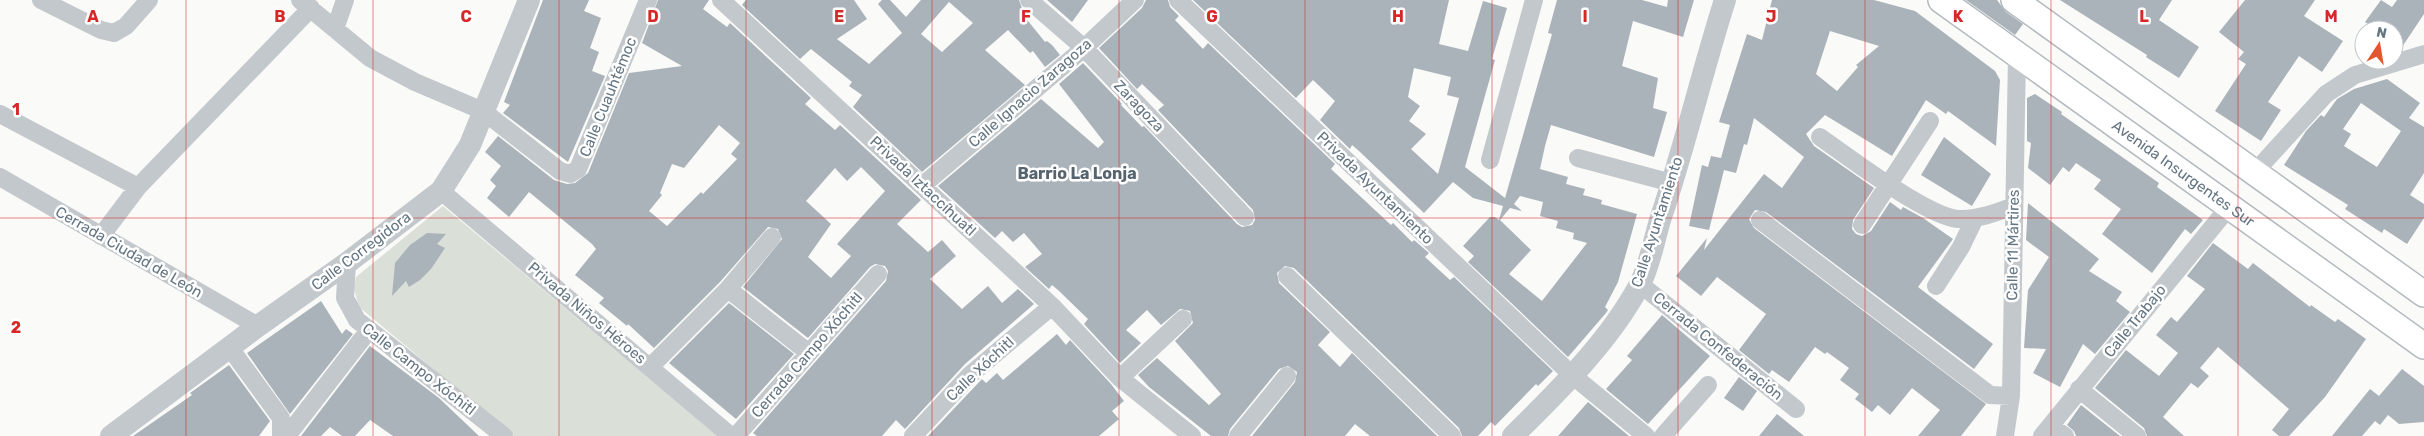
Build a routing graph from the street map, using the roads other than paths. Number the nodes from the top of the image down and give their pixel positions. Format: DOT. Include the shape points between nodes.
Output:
graph roads {
  1 [pos="41,0"];
  2 [pos="149,0"];
  3 [pos="345,0"];
  4 [pos="529,0"];
  5 [pos="648,0"];
  6 [pos="721,0"];
  7 [pos="1029,0"];
  8 [pos="1136,0"];
  9 [pos="1178,0"];
  10 [pos="1534,0"];
  11 [pos="1725,0"];
  12 [pos="1941,0"];
  13 [pos="2014,0"];
  14 [pos="305,4"];
  15 [pos="335,29"];
  16 [pos="1084,48"];
  17 [pos="2017,54"];
  18 [pos="2424,54"];
  19 [pos="483,111"];
  20 [pos="0,114"];
  21 [pos="1930,121"];
  22 [pos="1820,137"];
  23 [pos="1578,158"];
  24 [pos="1490,160"];
  25 [pos="2254,172"];
  26 [pos="0,176"];
  27 [pos="1672,183"];
  28 [pos="923,185"];
  29 [pos="1890,185"];
  30 [pos="138,187"];
  31 [pos="441,191"];
  32 [pos="2014,206"];
  33 [pos="2229,206"];
  34 [pos="1245,216"];
  35 [pos="1974,218"];
  36 [pos="1760,220"];
  37 [pos="1862,225"];
  38 [pos="100,236"];
  39 [pos="772,237"];
  40 [pos="347,263"];
  41 [pos="878,274"];
  42 [pos="1288,276"];
  43 [pos="1640,284"];
  44 [pos="1936,286"];
  45 [pos="728,290"];
  46 [pos="2424,294"];
  47 [pos="1052,306"];
  48 [pos="1183,319"];
  49 [pos="258,326"];
  50 [pos="369,330"];
  51 [pos="2424,346"];
  52 [pos="230,348"];
  53 [pos="809,353"];
  54 [pos="651,366"];
  55 [pos="1572,375"];
  56 [pos="1287,376"];
  57 [pos="1120,378"];
  58 [pos="1708,384"];
  59 [pos="2079,389"];
  60 [pos="2010,396"];
  61 [pos="1796,409"];
  62 [pos="2046,431"];
  63 [pos="111,436"];
  64 [pos="281,436"];
  65 [pos="287,436"];
  66 [pos="504,436"];
  67 [pos="732,436"];
  68 [pos="736,436"];
  69 [pos="913,436"];
  70 [pos="1192,436"];
  71 [pos="1238,436"];
  72 [pos="1452,436"];
  73 [pos="1513,436"];
  74 [pos="1646,436"];
  75 [pos="1662,436"];
  76 [pos="2005,436"];
  77 [pos="2065,436"];
  78 [pos="2137,436"];
  1 -- 2 [label="street" via="101,30 114,33 126,26"];
  3 -- 15 [label="street"];
  4 -- 19 [label="street, Calle Corregidora"];
  5 -- 19 [label="street, Calle Cuauhtémoc" via="578,169 570,174 560,171"];
  6 -- 28 [label="street, Privada Iztaccíhuatl"];
  7 -- 16 [label="street, Zaragoza"];
  8 -- 16 [label="street, Calle Ignacio Zaragoza"];
  9 -- 55 [label="street, Privada Ayuntamiento"];
  10 -- 24 [label="street"];
  11 -- 27 [label="street, Calle Ayuntamiento"];
  12 -- 17 [label="main road, Avenida Insurgentes Sur"];
  13 -- 25 [label="main road"];
  14 -- 15 [label="street, Calle Cuauhtémoc"];
  14 -- 30 [label="street"];
  15 -- 19 [label="street, Calle Cuauhtémoc" via="390,70"];
  16 -- 28 [label="street, Calle Ignacio Zaragoza"];
  16 -- 34 [label="street, Zaragoza"];
  17 -- 32 [label="street, Calle 11 Mártires"];
  17 -- 33 [label="main road, Avenida Insurgentes Sur"];
  18 -- 25 [label="street" via="2355,75 2326,94"];
  19 -- 31 [label="street, Calle Corregidora" via="470,145"];
  20 -- 30 [label="street"];
  21 -- 29 [label="street"];
  22 -- 29 [label="street"];
  23 -- 27 [label="street"];
  25 -- 46 [label="main road"];
  26 -- 38 [label="street, Cerrada Ciudad de León"];
  27 -- 43 [label="street, Calle Ayuntamiento"];
  28 -- 47 [label="street, Privada Iztaccíhuatl"];
  29 -- 35 [label="street" via="1939,214 1956,219"];
  29 -- 37 [label="street"];
  30 -- 38 [label="street"];
  31 -- 40 [label="street, Calle Corregidora"];
  31 -- 54 [label="street, Privada Niños Héroes"];
  32 -- 35 [label="street"];
  32 -- 60 [label="street, Calle 11 Mártires"];
  33 -- 51 [label="main road, Avenida Insurgentes Sur"];
  33 -- 59 [label="street, Calle Trabajo"];
  35 -- 44 [label="street" via="1961,247"];
  36 -- 60 [label="street" via="1990,394"];
  38 -- 49 [label="street, Cerrada Ciudad de León"];
  39 -- 45 [label="street"];
  40 -- 49 [label="street, Calle Corregidora"];
  40 -- 50 [label="street, Calle Campo Xóchitl" via="345,298 358,320"];
  41 -- 53 [label="street, Cerrada Campo Xóchitl"];
  42 -- 72 [label="street"];
  43 -- 55 [label="street, Calle Ayuntamiento" via="1608,332"];
  43 -- 61 [label="street, Cerrada Confederación"];
  45 -- 53 [label="street"];
  45 -- 54 [label="street"];
  47 -- 57 [label="street, Privada Iztaccíhuatl"];
  47 -- 69 [label="street, Calle Xóchitl" via="970,375"];
  48 -- 57 [label="street"];
  49 -- 52 [label="street, Calle Corregidora"];
  50 -- 65 [label="street"];
  50 -- 66 [label="street, Calle Campo Xóchitl"];
  52 -- 63 [label="street, Calle Corregidora"];
  52 -- 64 [label="street" via="281,418"];
  53 -- 68 [label="street, Cerrada Campo Xóchitl"];
  54 -- 67 [label="street, Privada Niños Héroes"];
  55 -- 73 [label="street, Calle Ayuntamiento"];
  55 -- 74 [label="street, Privada Ayuntamiento"];
  56 -- 71 [label="street"];
  57 -- 70 [label="street, Privada Iztaccíhuatl"];
  58 -- 75 [label="street"];
  59 -- 62 [label="street, Calle Trabajo"];
  59 -- 78 [label="street"];
  60 -- 76 [label="street, Calle 11 Mártires"];
  62 -- 77 [label="street"];
}
